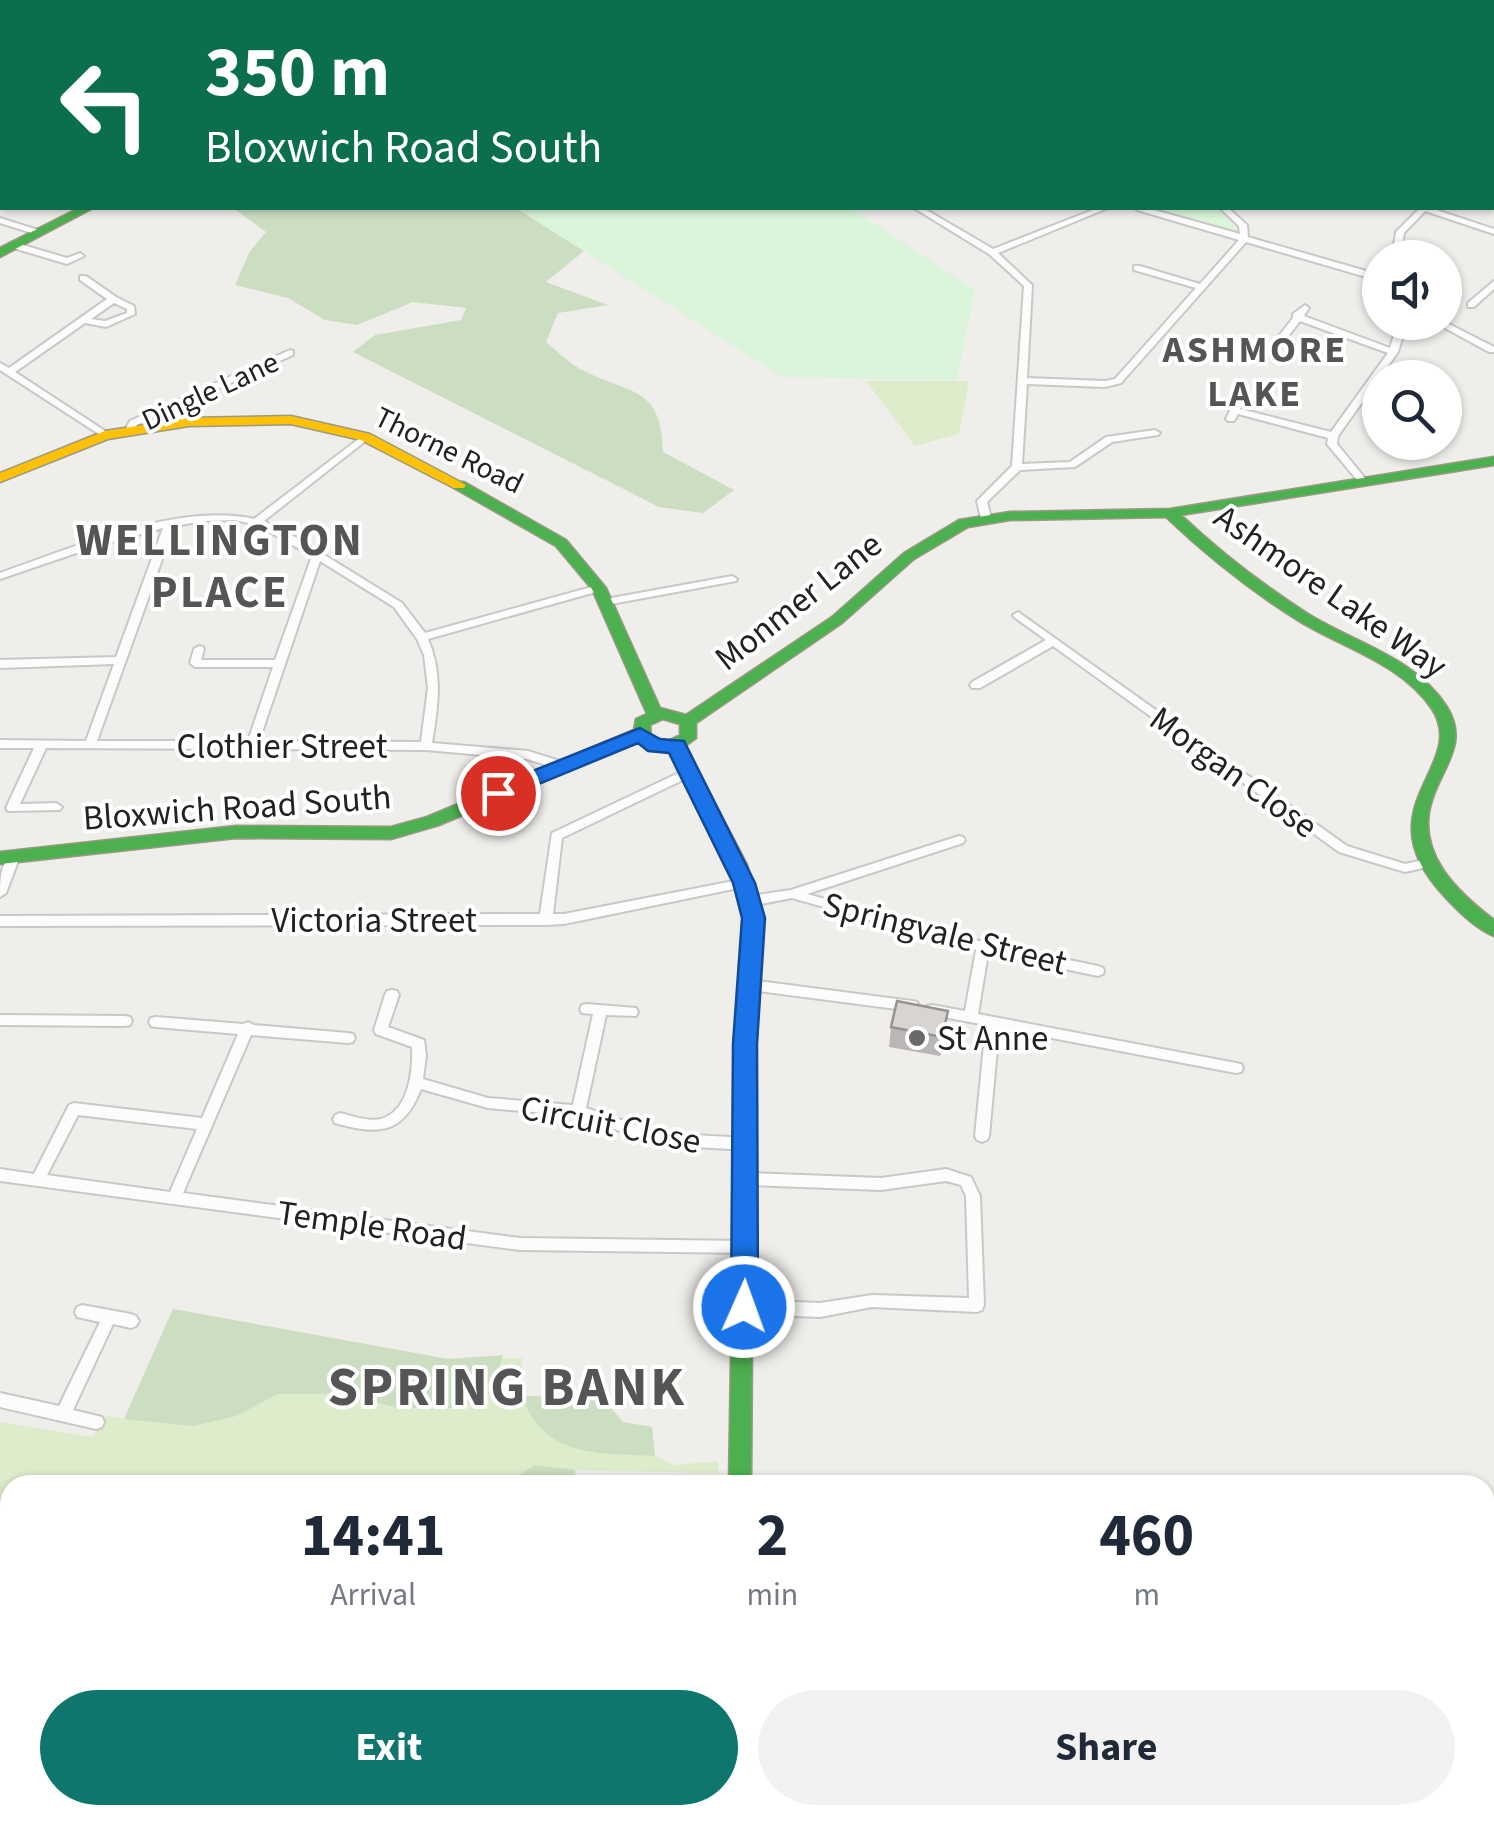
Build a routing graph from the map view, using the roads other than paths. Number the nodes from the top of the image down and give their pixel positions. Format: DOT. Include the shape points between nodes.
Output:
graph roads {
  1 [pos="80,210"];
  2 [pos="921,210"];
  3 [pos="1099,210"];
  4 [pos="1147,210"];
  5 [pos="1226,210"];
  6 [pos="1422,210"];
  7 [pos="1430,210"];
  8 [pos="0,220"];
  9 [pos="36,232"];
  10 [pos="1494,232"];
  11 [pos="1244,238"];
  12 [pos="1399,240"];
  13 [pos="6,249"];
  14 [pos="992,252"];
  15 [pos="80,256"];
  16 [pos="1137,268"];
  17 [pos="1362,273"];
  18 [pos="85,283"];
  19 [pos="1494,284"];
  20 [pos="1200,287"];
  21 [pos="113,299"];
  22 [pos="1470,305"];
  23 [pos="1305,308"];
  24 [pos="1296,316"];
  25 [pos="82,320"];
  26 [pos="1462,334"];
  27 [pos="1396,340"];
  28 [pos="1492,350"];
  29 [pos="1392,352"];
  30 [pos="290,353"];
  31 [pos="1270,355"];
  32 [pos="5,369"];
  33 [pos="1025,381"];
  34 [pos="1243,392"];
  35 [pos="180,401"];
  36 [pos="189,422"];
  37 [pos="130,430"];
  38 [pos="1155,433"];
  39 [pos="105,435"];
  40 [pos="1333,436"];
  41 [pos="365,437"];
  42 [pos="1494,461"];
  43 [pos="1017,468"];
  44 [pos="0,478"];
  45 [pos="1361,479"];
  46 [pos="1170,512"];
  47 [pos="986,518"];
  48 [pos="257,521"];
  49 [pos="170,523"];
  50 [pos="316,558"];
  51 [pos="0,576"];
  52 [pos="732,579"];
  53 [pos="602,595"];
  54 [pos="1018,615"];
  55 [pos="424,637"];
  56 [pos="1054,641"];
  57 [pos="200,648"];
  58 [pos="118,660"];
  59 [pos="195,663"];
  60 [pos="0,664"];
  61 [pos="177,664"];
  62 [pos="280,664"];
  63 [pos="976,685"];
  64 [pos="655,714"];
  65 [pos="688,721"];
  66 [pos="640,734"];
  67 [pos="0,744"];
  68 [pos="42,744"];
  69 [pos="90,744"];
  70 [pos="426,746"];
  71 [pos="677,746"];
  72 [pos="251,748"];
  73 [pos="562,766"];
  74 [pos="686,773"];
  75 [pos="56,808"];
  76 [pos="959,840"];
  77 [pos="7,857"];
  78 [pos="1428,864"];
  79 [pos="0,892"];
  80 [pos="747,892"];
  81 [pos="792,894"];
  82 [pos="546,920"];
  83 [pos="0,921"];
  84 [pos="1494,929"];
  85 [pos="983,947"];
  86 [pos="1098,971"];
  87 [pos="751,985"];
  88 [pos="392,995"];
  89 [pos="631,1012"];
  90 [pos="971,1016"];
  91 [pos="0,1020"];
  92 [pos="125,1020"];
  93 [pos="156,1022"];
  94 [pos="994,1023"];
  95 [pos="248,1027"];
  96 [pos="348,1038"];
  97 [pos="1236,1068"];
  98 [pos="418,1083"];
  99 [pos="578,1112"];
  100 [pos="340,1119"];
  101 [pos="204,1124"];
  102 [pos="982,1136"];
  103 [pos="746,1144"];
  104 [pos="0,1174"];
  105 [pos="748,1178"];
  106 [pos="38,1179"];
  107 [pos="174,1198"];
  108 [pos="746,1247"];
  109 [pos="744,1307"];
  110 [pos="82,1312"];
  111 [pos="109,1318"];
  112 [pos="132,1322"];
  113 [pos="0,1400"];
  114 [pos="63,1414"];
  115 [pos="96,1422"];
  116 [pos="740,1475"];
  1 -- 9 [label="street"];
  2 -- 14 [label="street"];
  3 -- 14 [label="street"];
  4 -- 11 [label="street"];
  5 -- 11 [label="street" via="1243,225"];
  6 -- 12 [label="street"];
  7 -- 10 [label="street"];
  8 -- 9 [label="street"];
  9 -- 13 [label="street"];
  11 -- 17 [label="street"];
  11 -- 20 [label="street"];
  13 -- 15 [label="street" via="67,261"];
  14 -- 33 [label="street" via="1028,285"];
  16 -- 20 [label="street"];
  18 -- 21 [label="street"];
  19 -- 22 [label="street"];
  20 -- 33 [label="street" via="1118,381"];
  21 -- 25 [label="street"];
  21 -- 25 [label="street" via="132,314 106,324"];
  23 -- 24 [label="street"];
  24 -- 29 [label="street"];
  24 -- 31 [label="street"];
  25 -- 32 [label="street"];
  26 -- 28 [label="street"];
  27 -- 29 [label="street"];
  29 -- 40 [label="street"];
  30 -- 35 [label="street, Dingle Lane"];
  32 -- 39 [label="street"];
  33 -- 43 [label="street"];
  34 -- 40 [label="street" via="1233,415"];
  35 -- 36 [label="street"];
  35 -- 37 [label="street, Dingle Lane"];
  36 -- 37 [label="street, Thorne Road"];
  36 -- 41 [label="street, Thorne Road" via="291,420"];
  37 -- 39 [label="street, Thorne Road"];
  38 -- 43 [label="street" via="1109,440 1072,464"];
  39 -- 44 [label="street, Thorne Road"];
  40 -- 45 [label="street" via="1332,444"];
  41 -- 48 [label="street"];
  41 -- 53 [label="street, Thorne Road" via="522,517 561,544"];
  42 -- 45 [label="street, Monmer Lane"];
  43 -- 47 [label="street" via="982,502"];
  45 -- 46 [label="street, Monmer Lane"];
  46 -- 47 [label="street, Monmer Lane"];
  46 -- 78 [label="street, Ashmore Lake Way" via="1197,540 1293,610 1415,682 1442,712 1451,752 1420,811"];
  47 -- 65 [label="street, Monmer Lane" via="946,531 838,620"];
  48 -- 49 [label="street" via="206,517"];
  48 -- 50 [label="street"];
  49 -- 51 [label="street"];
  49 -- 58 [label="street"];
  50 -- 55 [label="street" via="398,604"];
  50 -- 62 [label="street"];
  52 -- 53 [label="street"];
  53 -- 55 [label="street"];
  53 -- 64 [label="street, Thorne Road"];
  54 -- 56 [label="street, Morgan Close"];
  55 -- 70 [label="street" via="435,679"];
  56 -- 63 [label="street"];
  56 -- 78 [label="street, Morgan Close" via="1343,849 1405,868"];
  57 -- 59 [label="street"];
  58 -- 60 [label="street"];
  58 -- 69 [label="street"];
  59 -- 61 [label="street"];
  59 -- 62 [label="street"];
  62 -- 72 [label="street"];
  64 -- 65 [label="street"];
  64 -- 66 [label="street"];
  65 -- 71 [label="street" via="690,735"];
  66 -- 71 [label="street" via="656,746"];
  66 -- 73 [label="street, Bloxwich Road South"];
  67 -- 68 [label="street, Clothier Street"];
  68 -- 69 [label="street, Clothier Street"];
  68 -- 75 [label="street" via="12,808"];
  69 -- 72 [label="street, Clothier Street"];
  70 -- 72 [label="street, Clothier Street"];
  70 -- 73 [label="street, Clothier Street" via="528,754"];
  71 -- 74 [label="street"];
  73 -- 77 [label="street, Bloxwich Road South" via="391,833 236,832"];
  74 -- 80 [label="street"];
  74 -- 82 [label="street" via="556,836"];
  76 -- 81 [label="street"];
  77 -- 79 [label="street"];
  78 -- 84 [label="street" via="1462,905"];
  80 -- 81 [label="street, Victoria Street"];
  80 -- 82 [label="street, Victoria Street"];
  80 -- 87 [label="street"];
  81 -- 85 [label="street, Springvale Street"];
  82 -- 83 [label="street, Victoria Street"];
  85 -- 86 [label="street, Springvale Street"];
  85 -- 90 [label="street"];
  87 -- 90 [label="street"];
  87 -- 103 [label="street"];
  88 -- 98 [label="street" via="381,1030 419,1044"];
  89 -- 99 [label="street" via="594,1010"];
  90 -- 94 [label="street"];
  91 -- 92 [label="street"];
  93 -- 95 [label="street"];
  94 -- 97 [label="street"];
  94 -- 102 [label="street"];
  95 -- 96 [label="street"];
  95 -- 101 [label="street"];
  98 -- 99 [label="street, Circuit Close" via="488,1103"];
  98 -- 100 [label="street" via="400,1112 380,1125"];
  99 -- 103 [label="street, Circuit Close" via="660,1139"];
  101 -- 106 [label="street" via="74,1109"];
  101 -- 107 [label="street"];
  103 -- 105 [label="street"];
  104 -- 106 [label="street, Temple Road"];
  105 -- 108 [label="street"];
  105 -- 109 [label="street" via="880,1184 946,1175 966,1181 973,1196 977,1304 872,1300 820,1310"];
  106 -- 107 [label="street, Temple Road"];
  107 -- 108 [label="street, Temple Road" via="520,1244"];
  108 -- 109 [label="street"];
  109 -- 116 [label="street"];
  110 -- 111 [label="street"];
  111 -- 112 [label="street"];
  111 -- 114 [label="street"];
  113 -- 114 [label="street"];
  114 -- 115 [label="street"];
}
